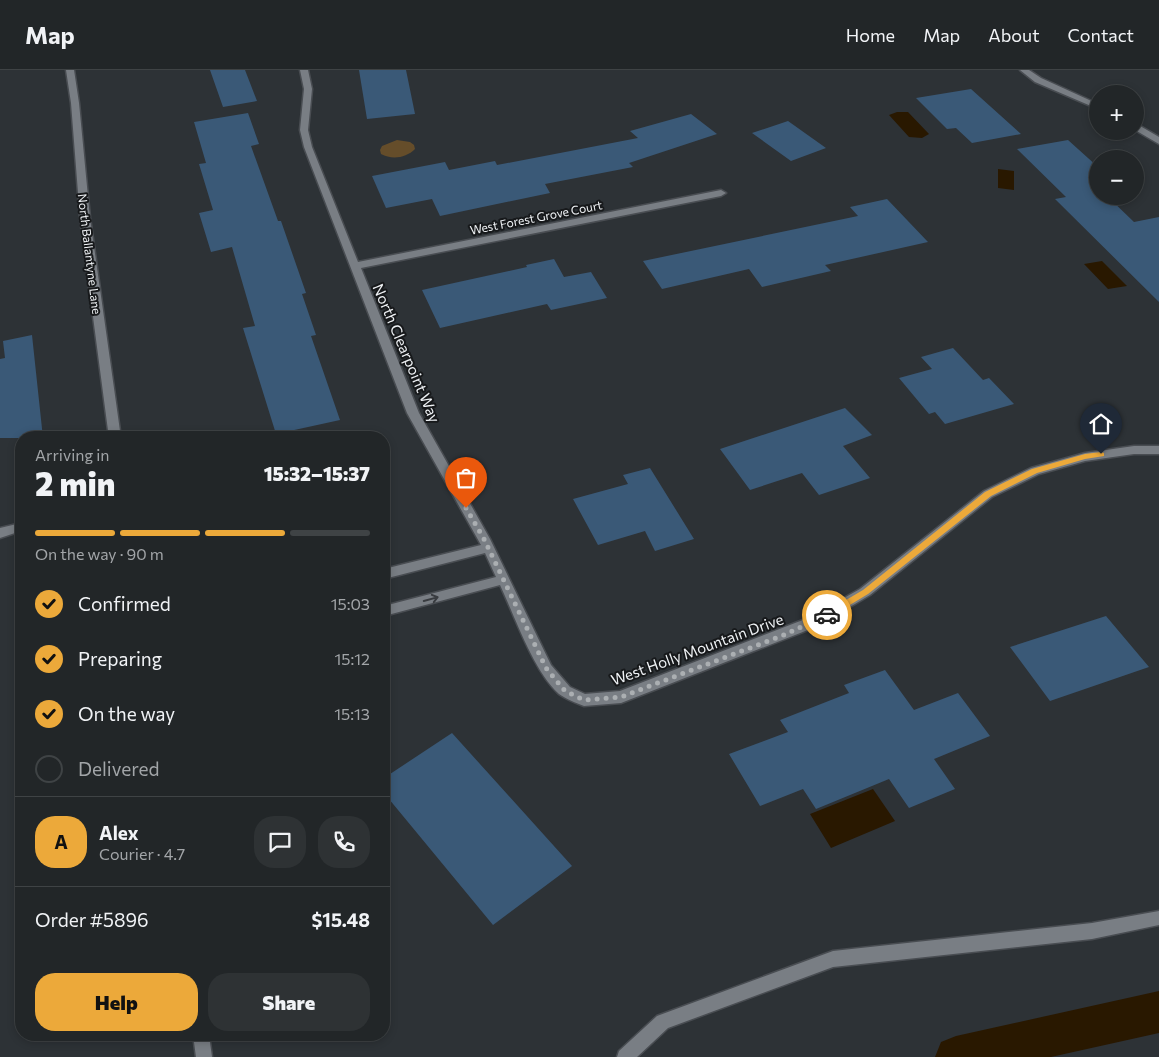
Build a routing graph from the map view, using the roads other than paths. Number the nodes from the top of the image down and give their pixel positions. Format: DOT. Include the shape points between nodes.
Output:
graph roads {
  1 [pos="70,70"];
  2 [pos="304,70"];
  3 [pos="1024,70"];
  4 [pos="1089,103"];
  5 [pos="1144,132"];
  6 [pos="1159,141"];
  7 [pos="721,193"];
  8 [pos="355,266"];
  9 [pos="114,431"];
  10 [pos="1159,450"];
  11 [pos="15,528"];
  12 [pos="0,532"];
  13 [pos="488,548"];
  14 [pos="390,572"];
  15 [pos="502,580"];
  16 [pos="390,609"];
  17 [pos="584,700"];
  18 [pos="1159,918"];
  19 [pos="202,1041"];
  20 [pos="204,1057"];
  21 [pos="626,1057"];
  1 -- 9 [label="street, North Ballantyne Lane" via="85,218"];
  2 -- 8 [label="street, North Clearpoint Way" via="308,89 304,130 308,147"];
  3 -- 4 [label="street" via="1038,80"];
  5 -- 6 [label="street"];
  7 -- 8 [label="street, West Forest Grove Court"];
  8 -- 13 [label="street, North Clearpoint Way" via="412,413"];
  10 -- 17 [label="street, West Holly Mountain Drive" via="1085,456 1035,471 988,494 866,592 813,622 621,697"];
  11 -- 12 [label="street"];
  13 -- 14 [label="street"];
  13 -- 15 [label="street, North Clearpoint Way"];
  16 -- 15 [label="street, one-way"];
  15 -- 17 [label="street, North Clearpoint Way" via="546,668 565,691"];
  18 -- 21 [label="street" via="1092,931 833,959 663,1022"];
  19 -- 20 [label="street"];
}
